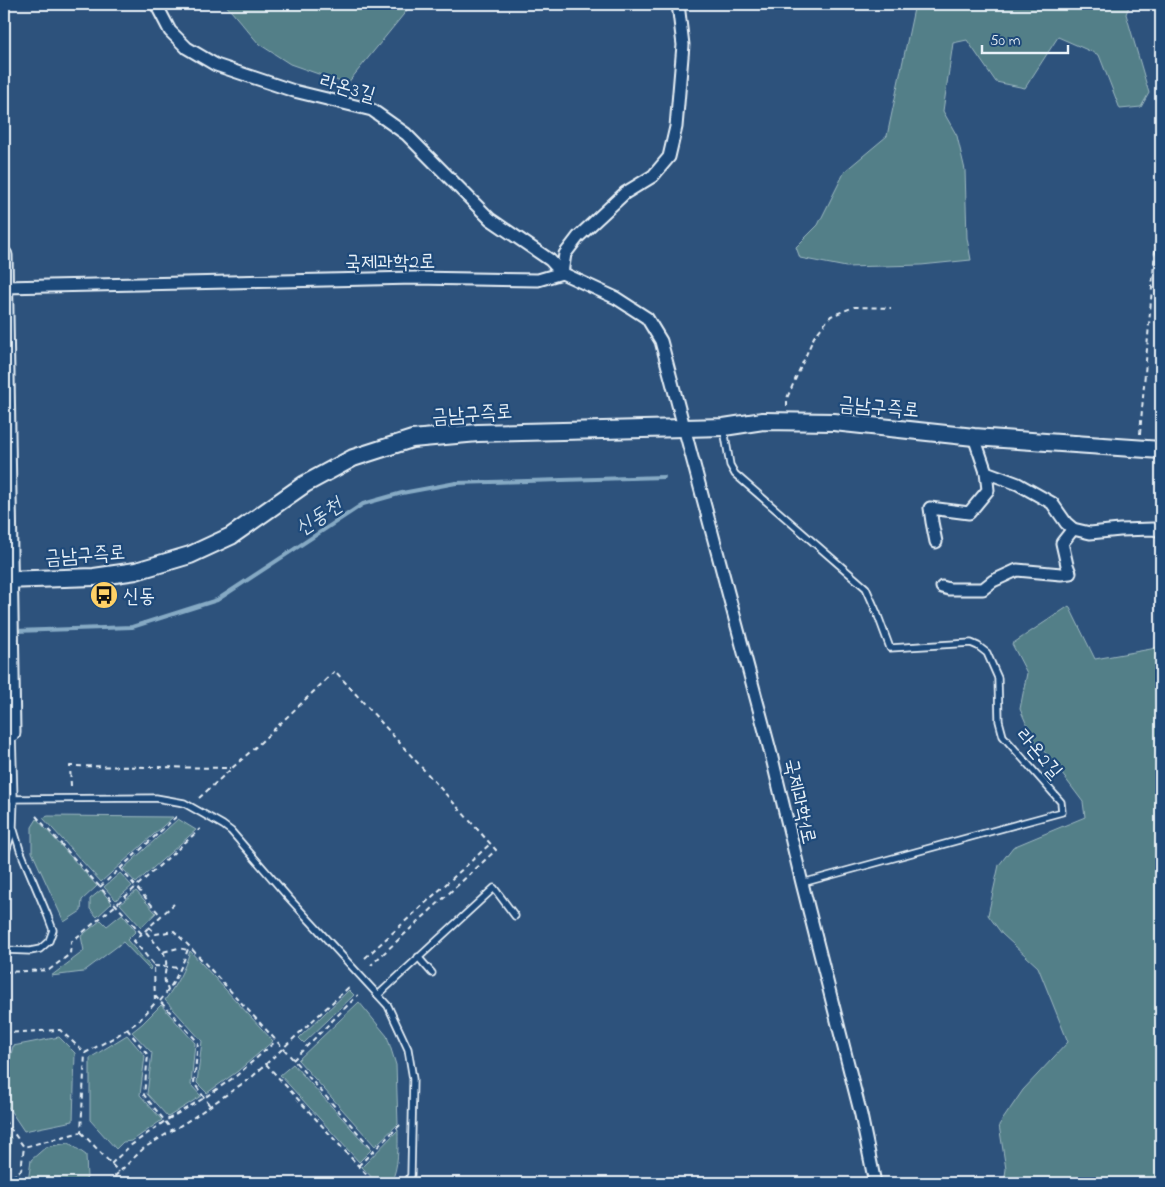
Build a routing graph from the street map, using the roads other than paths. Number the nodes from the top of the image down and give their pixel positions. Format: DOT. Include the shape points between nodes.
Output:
graph roads {
  1 [pos="156,4"];
  2 [pos="678,4"];
  3 [pos="4,255"];
  4 [pos="562,273"];
  5 [pos="4,287"];
  6 [pos="724,427"];
  7 [pos="683,428"];
  8 [pos="974,436"];
  9 [pos="1161,450"];
  10 [pos="986,472"];
  11 [pos="1073,529"];
  12 [pos="1161,531"];
  13 [pos="936,542"];
  14 [pos="6,580"];
  15 [pos="942,586"];
  16 [pos="12,733"];
  17 [pos="4,799"];
  18 [pos="14,799"];
  19 [pos="13,827"];
  20 [pos="4,858"];
  21 [pos="802,883"];
  22 [pos="516,916"];
  23 [pos="4,950"];
  24 [pos="418,957"];
  25 [pos="432,973"];
  26 [pos="378,995"];
  27 [pos="407,1183"];
  28 [pos="875,1183"];
  1 -- 4 [label="street, 라온3길" via="170,31 187,48 216,65 294,91 372,110 406,134 490,219 550,260"];
  2 -- 4 [label="street" via="683,45 676,127 668,157 653,176 624,193 578,237 565,254"];
  3 -- 5 [label="street"];
  4 -- 5 [label="street, 국제과학2로" via="538,280 415,278"];
  4 -- 7 [label="street" via="616,298 647,318 660,341"];
  5 -- 14 [label="street"];
  6 -- 7 [label="main road, 금남구즉로"];
  6 -- 8 [label="main road, 금남구즉로" via="763,421 834,422"];
  6 -- 21 [label="lane, 라온2길" via="730,465 735,474 866,588 890,648 971,643 987,653 998,678 1003,736 1061,802 1062,812"];
  7 -- 14 [label="main road, 금남구즉로" via="487,432 412,439 353,458 305,484 231,536 190,555 136,571 94,577"];
  7 -- 21 [label="street, 국제과학1로"];
  8 -- 9 [label="main road, 금남구즉로"];
  8 -- 10 [label="street"];
  10 -- 11 [label="street" via="1018,484 1052,503"];
  10 -- 13 [label="street" via="988,490 969,513 930,508"];
  11 -- 12 [label="street" via="1090,534 1153,528"];
  11 -- 15 [label="street" via="1062,543 1070,573 1017,570 983,589"];
  14 -- 16 [label="street" via="10,616"];
  16 -- 18 [label="lane"];
  17 -- 18 [label="lane"];
  18 -- 19 [label="lane"];
  18 -- 26 [label="lane" via="156,798 184,803 231,831"];
  19 -- 20 [label="lane"];
  19 -- 23 [label="lane" via="53,930 49,941 40,949"];
  21 -- 28 [label="street, 국제과학1로"];
  22 -- 24 [label="lane" via="494,888"];
  24 -- 25 [label="lane"];
  24 -- 26 [label="lane"];
  26 -- 27 [label="lane" via="388,1006 408,1049 414,1079 411,1175"];
}
